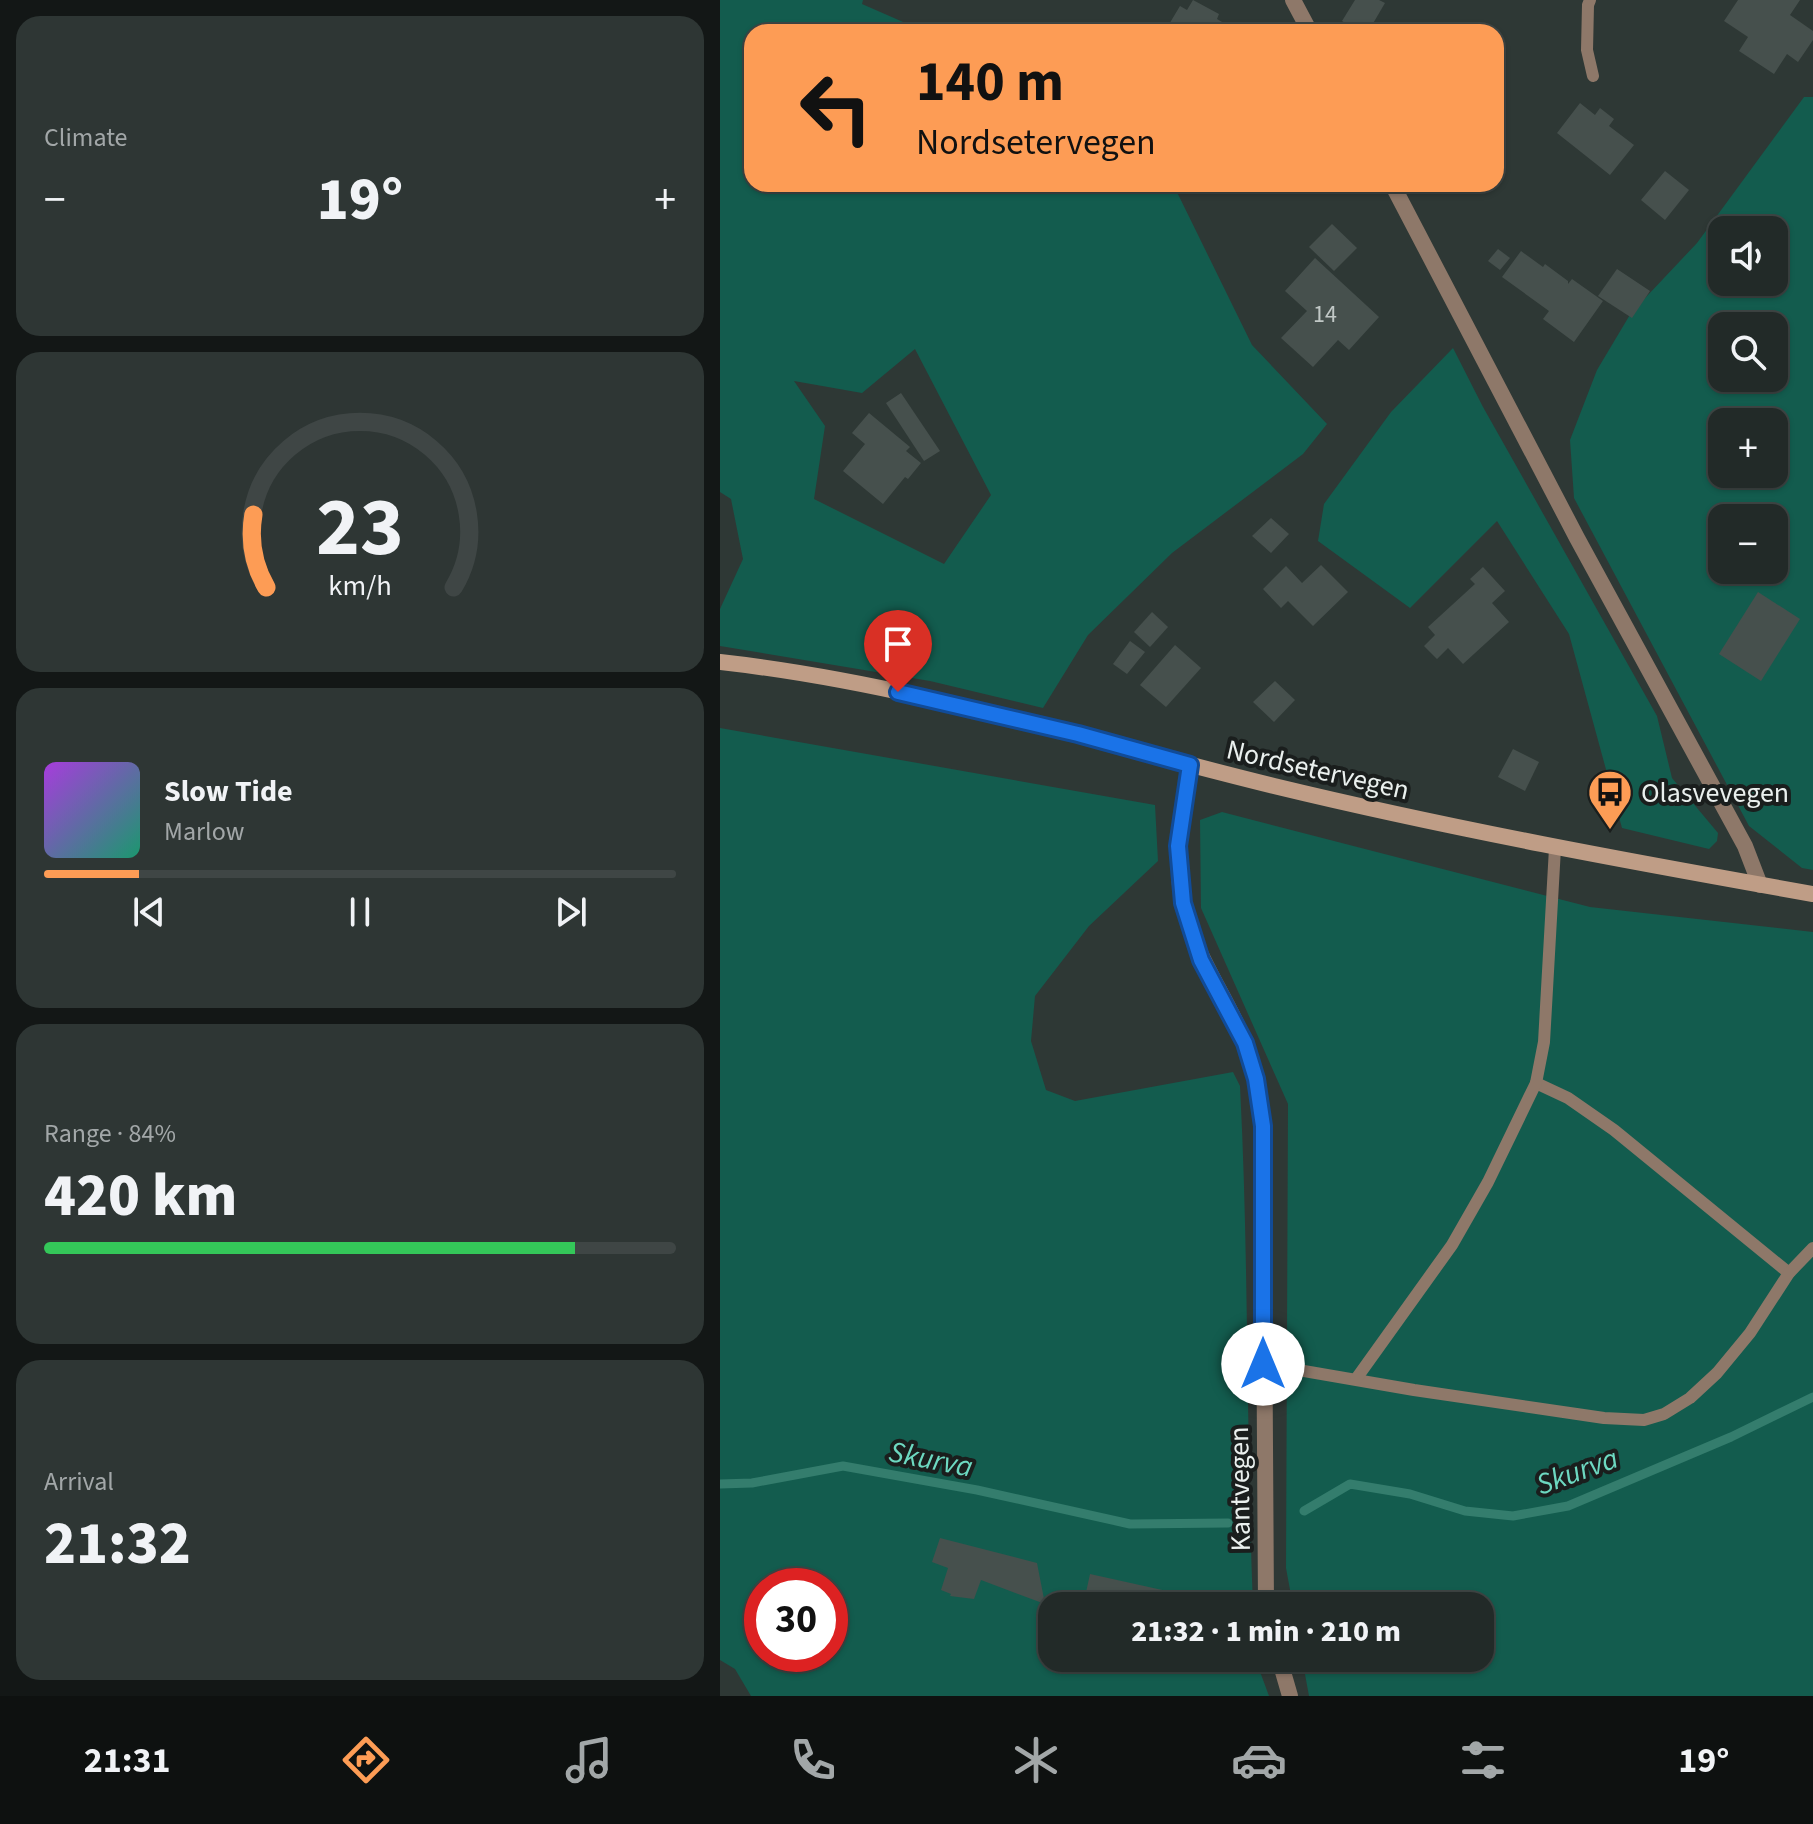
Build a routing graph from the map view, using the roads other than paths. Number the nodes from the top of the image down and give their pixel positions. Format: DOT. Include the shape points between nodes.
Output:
graph roads {
  1 [pos="1293,0"];
  2 [pos="1590,0"];
  3 [pos="1306,24"];
  4 [pos="1593,76"];
  5 [pos="1396,192"];
  6 [pos="720,662"];
  7 [pos="1190,765"];
  8 [pos="1555,848"];
  9 [pos="1760,885"];
  10 [pos="1813,894"];
  11 [pos="1536,1083"];
  12 [pos="1813,1248"];
  13 [pos="1789,1273"];
  14 [pos="1263,1364"];
  15 [pos="1356,1379"];
  16 [pos="1266,1592"];
  17 [pos="1283,1672"];
  18 [pos="1290,1696"];
  1 -- 3 [label="street"];
  2 -- 4 [label="lane" via="1587,50"];
  5 -- 9 [label="street" via="1745,846"];
  6 -- 7 [label="main road, Nordsetervegen" via="913,695"];
  7 -- 8 [label="main road, Nordsetervegen"];
  7 -- 14 [label="street, Kantvegen" via="1178,846 1183,903 1201,960 1245,1043 1263,1126"];
  8 -- 9 [label="main road, Nordsetervegen"];
  8 -- 11 [label="lane" via="1544,1042"];
  9 -- 10 [label="main road, Nordsetervegen"];
  11 -- 13 [label="lane" via="1614,1130"];
  11 -- 15 [label="lane" via="1452,1245"];
  12 -- 13 [label="lane"];
  13 -- 15 [label="lane" via="1717,1373 1690,1398 1644,1420"];
  14 -- 15 [label="lane"];
  14 -- 16 [label="street, Kantvegen"];
  17 -- 18 [label="street"];
}
